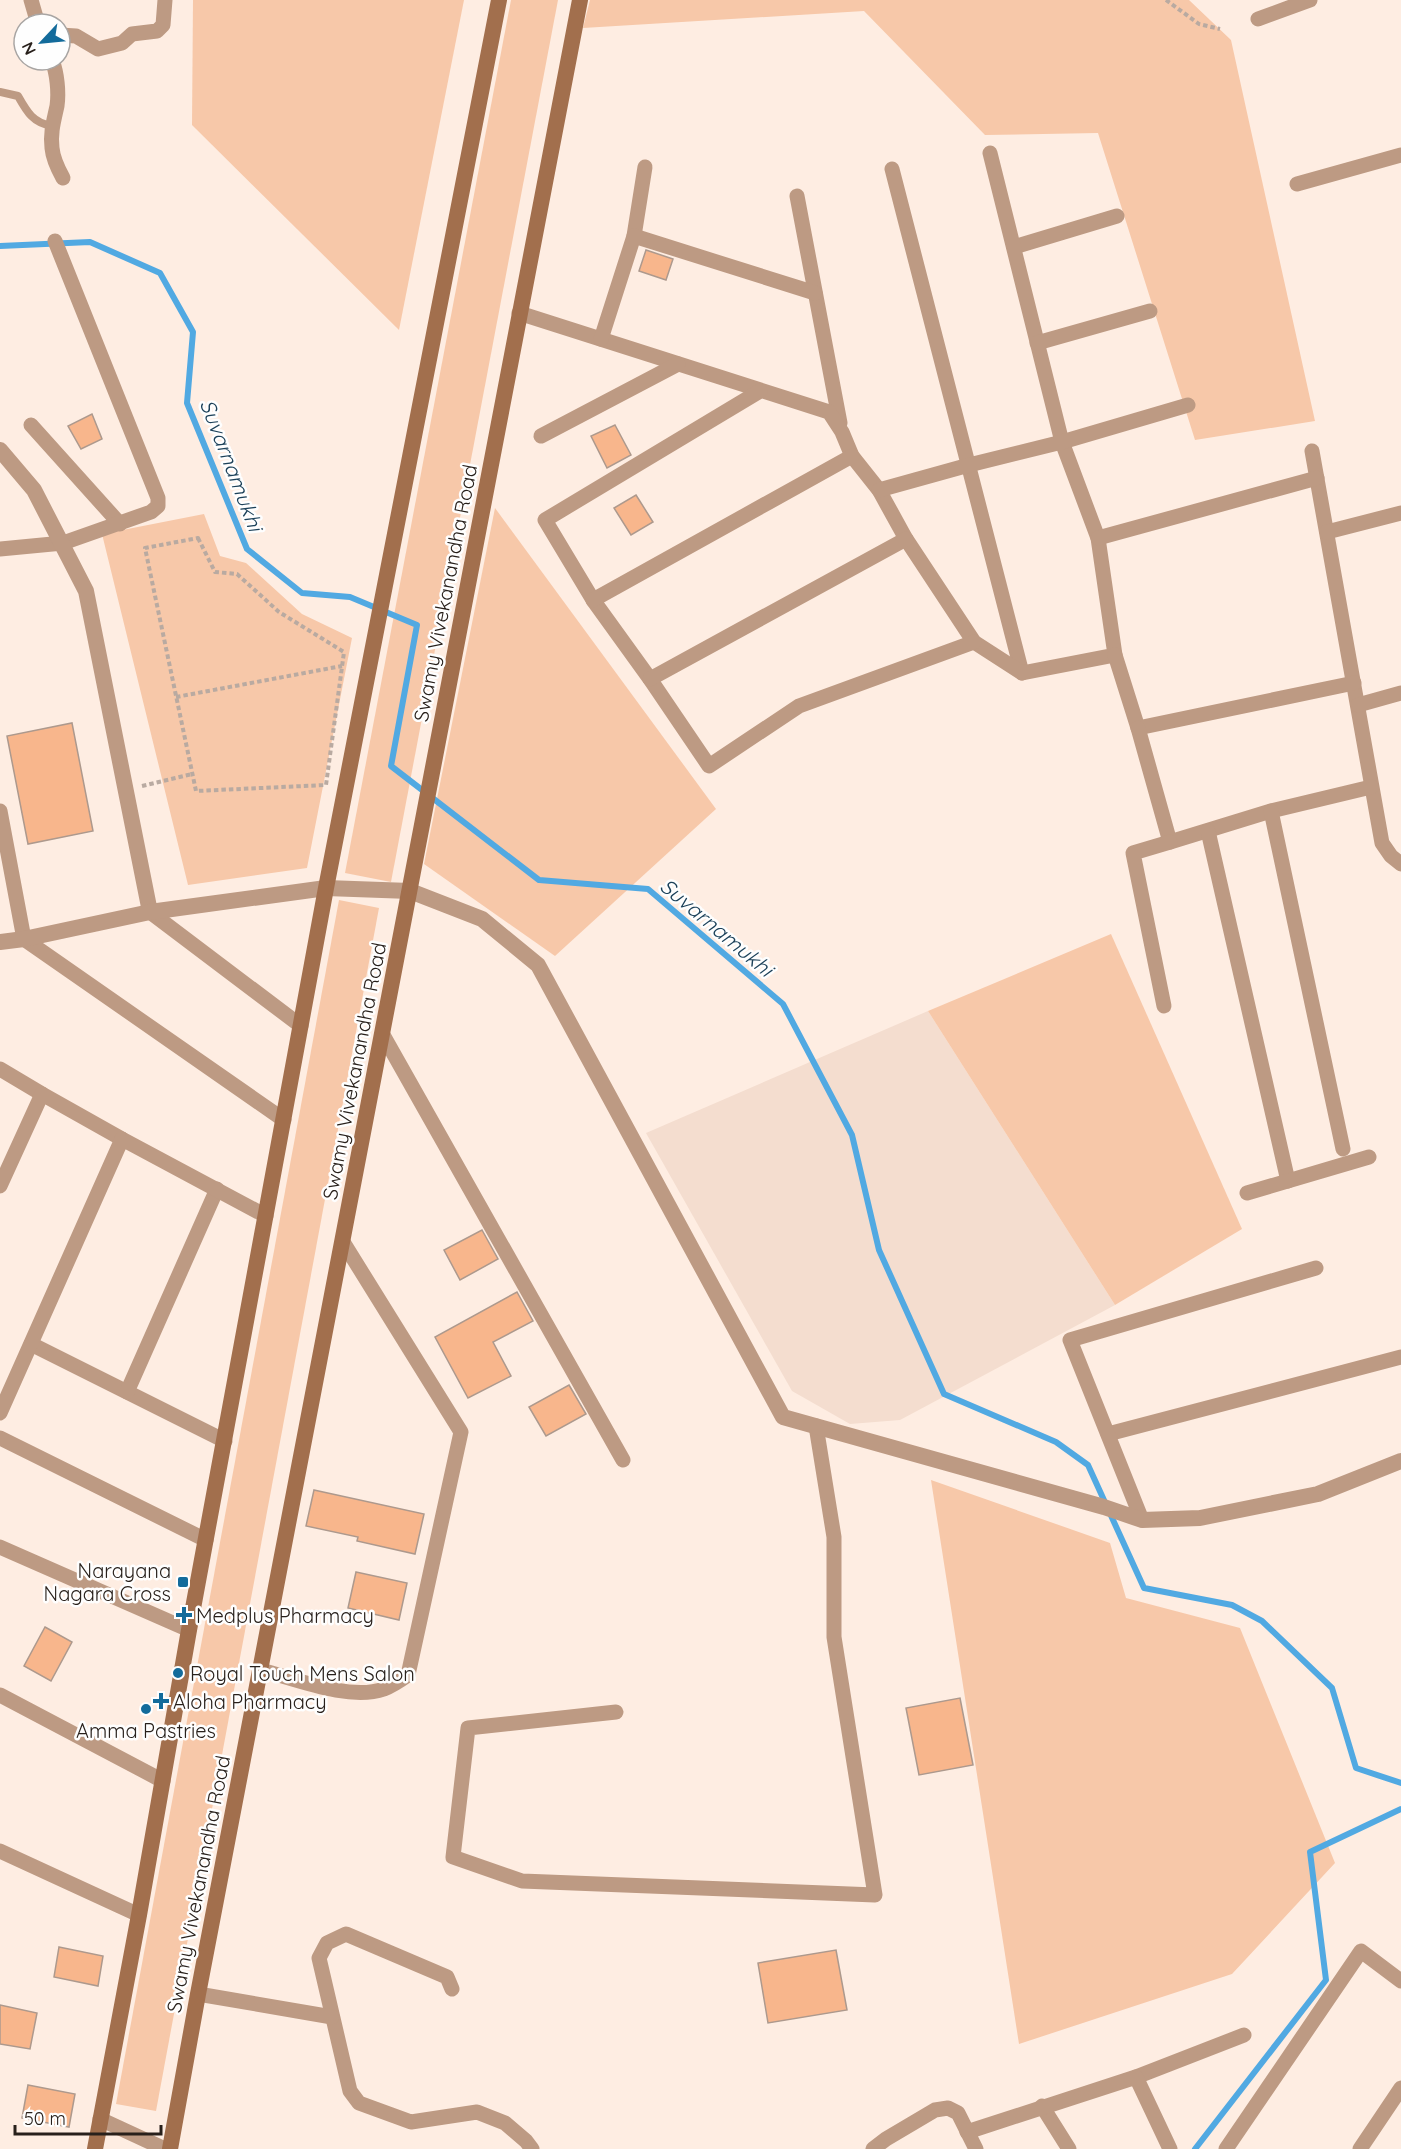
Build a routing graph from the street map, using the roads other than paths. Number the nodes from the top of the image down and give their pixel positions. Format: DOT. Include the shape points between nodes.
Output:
graph roads {
  1 [pos="165,0"];
  2 [pos="499,0"];
  3 [pos="580,0"];
  4 [pos="1310,0"];
  5 [pos="1258,19"];
  6 [pos="72,36"];
  7 [pos="56,72"];
  8 [pos="0,92"];
  9 [pos="52,126"];
  10 [pos="990,153"];
  11 [pos="1401,155"];
  12 [pos="645,167"];
  13 [pos="892,169"];
  14 [pos="63,178"];
  15 [pos="1297,184"];
  16 [pos="797,196"];
  17 [pos="1117,216"];
  18 [pos="634,236"];
  19 [pos="55,241"];
  20 [pos="1014,247"];
  21 [pos="815,293"];
  22 [pos="1150,311"];
  23 [pos="519,313"];
  24 [pos="601,339"];
  25 [pos="1037,343"];
  26 [pos="678,364"];
  27 [pos="760,391"];
  28 [pos="1188,405"];
  29 [pos="31,425"];
  30 [pos="842,432"];
  31 [pos="541,436"];
  32 [pos="1062,442"];
  33 [pos="0,450"];
  34 [pos="1312,451"];
  35 [pos="852,456"];
  36 [pos="969,465"];
  37 [pos="1317,478"];
  38 [pos="879,490"];
  39 [pos="1401,513"];
  40 [pos="120,524"];
  41 [pos="1327,531"];
  42 [pos="1098,538"];
  43 [pos="906,539"];
  44 [pos="63,543"];
  45 [pos="0,549"];
  46 [pos="593,600"];
  47 [pos="974,642"];
  48 [pos="1115,655"];
  49 [pos="1023,673"];
  50 [pos="650,679"];
  51 [pos="1354,683"];
  52 [pos="1401,693"];
  53 [pos="1358,705"];
  54 [pos="1138,728"];
  55 [pos="1371,787"];
  56 [pos="1271,811"];
  57 [pos="0,812"];
  58 [pos="1208,831"];
  59 [pos="1170,842"];
  60 [pos="1401,864"];
  61 [pos="326,888"];
  62 [pos="410,891"];
  63 [pos="150,912"];
  64 [pos="24,939"];
  65 [pos="0,942"];
  66 [pos="1164,1006"];
  67 [pos="301,1026"];
  68 [pos="383,1035"];
  69 [pos="0,1069"];
  70 [pos="42,1094"];
  71 [pos="284,1120"];
  72 [pos="122,1139"];
  73 [pos="1343,1149"];
  74 [pos="1369,1157"];
  75 [pos="1288,1181"];
  76 [pos="0,1186"];
  77 [pos="217,1189"];
  78 [pos="1247,1193"];
  79 [pos="266,1216"];
  80 [pos="343,1242"];
  81 [pos="1316,1268"];
  82 [pos="31,1344"];
  83 [pos="1401,1357"];
  84 [pos="127,1392"];
  85 [pos="0,1413"];
  86 [pos="816,1426"];
  87 [pos="1108,1434"];
  88 [pos="0,1438"];
  89 [pos="225,1441"];
  90 [pos="623,1460"];
  91 [pos="1401,1461"];
  92 [pos="1141,1519"];
  93 [pos="206,1540"];
  94 [pos="0,1547"];
  95 [pos="189,1630"];
  96 [pos="261,1670"];
  97 [pos="0,1695"];
  98 [pos="616,1712"];
  99 [pos="164,1781"];
  100 [pos="0,1851"];
  101 [pos="139,1915"];
  102 [pos="1401,1981"];
  103 [pos="452,1989"];
  104 [pos="198,1994"];
  105 [pos="332,2017"];
  106 [pos="1244,2035"];
  107 [pos="1136,2077"];
  108 [pos="1398,2098"];
  109 [pos="1042,2106"];
  110 [pos="100,2119"];
  111 [pos="967,2132"];
  112 [pos="95,2149"];
  113 [pos="165,2149"];
  114 [pos="170,2149"];
  115 [pos="532,2149"];
  116 [pos="873,2149"];
  117 [pos="976,2149"];
  118 [pos="1069,2149"];
  119 [pos="1170,2149"];
  120 [pos="1226,2149"];
  121 [pos="1360,2149"];
  1 -- 6 [label="street" via="163,26 157,31 132,34 122,43 98,50"];
  2 -- 61 [label="main road"];
  3 -- 23 [label="main road, Swamy Vivekanandha Road"];
  4 -- 5 [label="street"];
  7 -- 9 [label="street" via="57,104"];
  8 -- 9 [label="lane" via="18,96 39,124"];
  9 -- 14 [label="street" via="52,147"];
  10 -- 20 [label="street"];
  11 -- 15 [label="street"];
  12 -- 18 [label="street"];
  13 -- 36 [label="street"];
  16 -- 21 [label="street"];
  17 -- 20 [label="street"];
  18 -- 21 [label="street"];
  18 -- 24 [label="street"];
  19 -- 40 [label="street" via="158,498 158,506 151,513"];
  20 -- 25 [label="street"];
  21 -- 30 [label="street"];
  22 -- 25 [label="street"];
  23 -- 24 [label="street"];
  23 -- 62 [label="main road, Swamy Vivekanandha Road"];
  24 -- 26 [label="street"];
  25 -- 32 [label="street"];
  26 -- 27 [label="street"];
  26 -- 31 [label="street"];
  27 -- 30 [label="street" via="829,412"];
  27 -- 46 [label="street" via="545,520"];
  28 -- 32 [label="street"];
  29 -- 40 [label="street"];
  30 -- 35 [label="street"];
  32 -- 36 [label="street"];
  32 -- 42 [label="street"];
  33 -- 44 [label="street" via="34,490"];
  34 -- 37 [label="street"];
  35 -- 38 [label="street"];
  35 -- 46 [label="street"];
  36 -- 38 [label="street"];
  36 -- 49 [label="street"];
  37 -- 41 [label="street"];
  37 -- 42 [label="street"];
  38 -- 43 [label="street"];
  39 -- 41 [label="street"];
  40 -- 44 [label="street"];
  41 -- 51 [label="street"];
  42 -- 48 [label="street"];
  43 -- 47 [label="street"];
  43 -- 50 [label="street"];
  44 -- 45 [label="street"];
  44 -- 63 [label="street" via="86,591"];
  46 -- 50 [label="street"];
  47 -- 49 [label="street"];
  47 -- 50 [label="street" via="799,706 709,766"];
  48 -- 49 [label="street"];
  48 -- 54 [label="street"];
  51 -- 53 [label="street"];
  51 -- 54 [label="street"];
  52 -- 53 [label="street"];
  53 -- 55 [label="street"];
  54 -- 59 [label="street"];
  55 -- 56 [label="street"];
  55 -- 60 [label="street" via="1383,843"];
  56 -- 58 [label="street"];
  56 -- 73 [label="street"];
  57 -- 64 [label="street"];
  58 -- 59 [label="street"];
  58 -- 75 [label="street"];
  59 -- 66 [label="street" via="1133,853"];
  61 -- 62 [label="street"];
  61 -- 63 [label="street"];
  61 -- 67 [label="main road"];
  62 -- 68 [label="main road, Swamy Vivekanandha Road"];
  62 -- 86 [label="street" via="482,919 538,965 783,1417"];
  63 -- 64 [label="street"];
  63 -- 67 [label="street"];
  64 -- 65 [label="street"];
  64 -- 71 [label="street"];
  67 -- 71 [label="main road"];
  68 -- 80 [label="main road, Swamy Vivekanandha Road"];
  68 -- 90 [label="street"];
  69 -- 70 [label="street"];
  70 -- 72 [label="street"];
  70 -- 76 [label="street"];
  71 -- 79 [label="main road"];
  72 -- 77 [label="street"];
  72 -- 82 [label="street"];
  74 -- 75 [label="street"];
  75 -- 78 [label="street"];
  77 -- 79 [label="street"];
  77 -- 84 [label="street"];
  79 -- 89 [label="main road"];
  80 -- 96 [label="main road, Swamy Vivekanandha Road"];
  80 -- 96 [label="street" via="461,1432 408,1675 385,1689 360,1694"];
  81 -- 87 [label="street" via="1070,1340"];
  82 -- 84 [label="street"];
  82 -- 85 [label="street"];
  83 -- 87 [label="street"];
  84 -- 89 [label="street"];
  86 -- 92 [label="street"];
  86 -- 98 [label="street" via="834,1536 834,1637 875,1894 522,1881 453,1857 468,1728"];
  87 -- 92 [label="street"];
  88 -- 93 [label="street"];
  89 -- 93 [label="main road"];
  91 -- 92 [label="street" via="1318,1494 1200,1518"];
  93 -- 95 [label="main road"];
  94 -- 95 [label="street"];
  95 -- 99 [label="main road"];
  96 -- 104 [label="main road, Swamy Vivekanandha Road"];
  97 -- 99 [label="street"];
  99 -- 101 [label="main road"];
  100 -- 101 [label="street"];
  101 -- 110 [label="main road"];
  102 -- 120 [label="street" via="1361,1951"];
  103 -- 105 [label="street" via="447,1977 346,1934 327,1943 320,1958"];
  104 -- 105 [label="street"];
  104 -- 114 [label="main road, Swamy Vivekanandha Road"];
  105 -- 115 [label="street" via="350,2091 359,2103 411,2122 477,2112 505,2123"];
  106 -- 107 [label="street"];
  107 -- 109 [label="street"];
  107 -- 119 [label="street"];
  108 -- 121 [label="street"];
  109 -- 111 [label="street"];
  109 -- 118 [label="street"];
  110 -- 112 [label="main road"];
  110 -- 113 [label="street"];
  111 -- 116 [label="street" via="958,2114 948,2108 935,2110"];
  111 -- 117 [label="street"];
}
